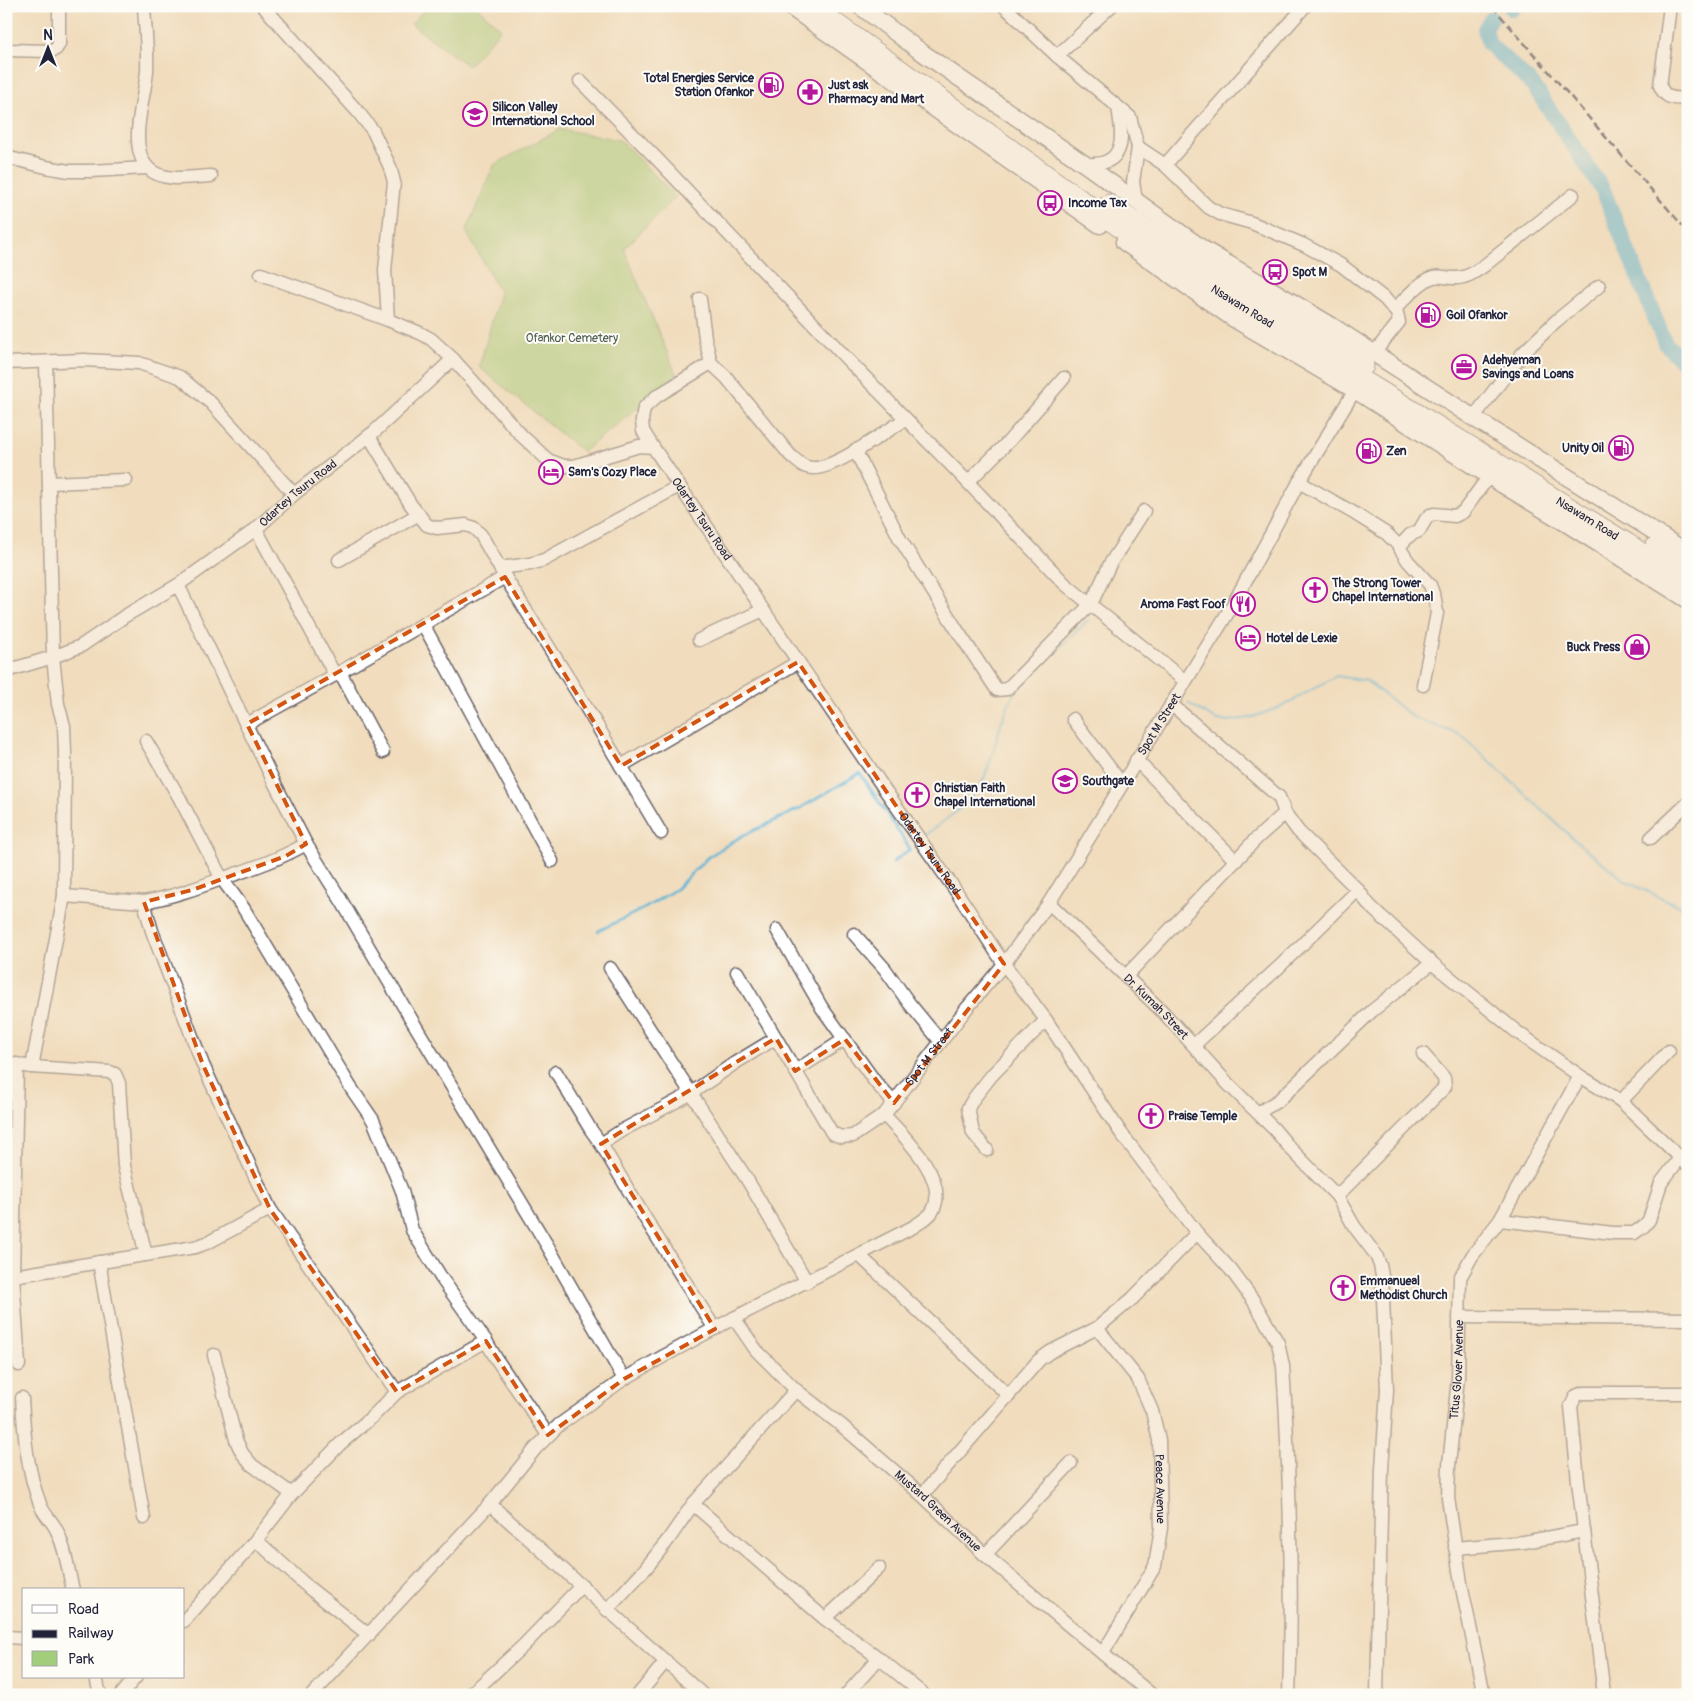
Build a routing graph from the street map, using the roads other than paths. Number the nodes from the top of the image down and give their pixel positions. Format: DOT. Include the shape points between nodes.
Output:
graph roads {
  1 [pos="59,6"];
  2 [pos="144,6"];
  3 [pos="263,6"];
  4 [pos="789,6"];
  5 [pos="812,6"];
  6 [pos="833,6"];
  7 [pos="860,6"];
  8 [pos="1004,6"];
  9 [pos="1111,6"];
  10 [pos="1670,6"];
  11 [pos="1299,8"];
  12 [pos="6,50"];
  13 [pos="1058,56"];
  14 [pos="580,81"];
  15 [pos="1688,99"];
  16 [pos="1118,107"];
  17 [pos="1138,147"];
  18 [pos="6,156"];
  19 [pos="1086,165"];
  20 [pos="1166,165"];
  21 [pos="148,168"];
  22 [pos="211,176"];
  23 [pos="1573,195"];
  24 [pos="1136,201"];
  25 [pos="261,274"];
  26 [pos="1599,286"];
  27 [pos="700,299"];
  28 [pos="1395,309"];
  29 [pos="388,320"];
  30 [pos="1374,353"];
  31 [pos="453,359"];
  32 [pos="46,362"];
  33 [pos="6,363"];
  34 [pos="711,363"];
  35 [pos="1064,378"];
  36 [pos="1355,390"];
  37 [pos="1473,418"];
  38 [pos="906,419"];
  39 [pos="369,436"];
  40 [pos="653,447"];
  41 [pos="855,450"];
  42 [pos="1489,476"];
  43 [pos="126,480"];
  44 [pos="968,482"];
  45 [pos="1299,482"];
  46 [pos="49,483"];
  47 [pos="678,486"];
  48 [pos="294,494"];
  49 [pos="1144,511"];
  50 [pos="419,514"];
  51 [pos="256,529"];
  52 [pos="1399,547"];
  53 [pos="1688,552"];
  54 [pos="339,560"];
  55 [pos="1688,568"];
  56 [pos="502,572"];
  57 [pos="1688,584"];
  58 [pos="178,585"];
  59 [pos="1688,600"];
  60 [pos="1091,604"];
  61 [pos="763,610"];
  62 [pos="423,624"];
  63 [pos="699,640"];
  64 [pos="53,657"];
  65 [pos="798,662"];
  66 [pos="6,671"];
  67 [pos="338,674"];
  68 [pos="1185,681"];
  69 [pos="1423,685"];
  70 [pos="1171,704"];
  71 [pos="1073,719"];
  72 [pos="246,724"];
  73 [pos="146,741"];
  74 [pos="383,752"];
  75 [pos="1136,760"];
  76 [pos="622,766"];
  77 [pos="1122,784"];
  78 [pos="1688,803"];
  79 [pos="1285,813"];
  80 [pos="661,833"];
  81 [pos="1651,838"];
  82 [pos="306,844"];
  83 [pos="552,860"];
  84 [pos="1236,861"];
  85 [pos="222,879"];
  86 [pos="1358,890"];
  87 [pos="64,896"];
  88 [pos="144,902"];
  89 [pos="1049,903"];
  90 [pos="777,930"];
  91 [pos="854,934"];
  92 [pos="1432,963"];
  93 [pos="1004,964"];
  94 [pos="610,968"];
  95 [pos="737,972"];
  96 [pos="1126,976"];
  97 [pos="1046,1020"];
  98 [pos="776,1038"];
  99 [pos="844,1039"];
  100 [pos="941,1042"];
  101 [pos="1194,1045"];
  102 [pos="1669,1051"];
  103 [pos="1423,1054"];
  104 [pos="12,1064"];
  105 [pos="32,1067"];
  106 [pos="795,1071"];
  107 [pos="556,1072"];
  108 [pos="1580,1076"];
  109 [pos="690,1094"];
  110 [pos="1622,1101"];
  111 [pos="894,1103"];
  112 [pos="884,1114"];
  113 [pos="1258,1114"];
  114 [pos="601,1144"];
  115 [pos="987,1150"];
  116 [pos="1684,1162"];
  117 [pos="1337,1196"];
  118 [pos="270,1209"];
  119 [pos="1500,1220"];
  120 [pos="1197,1233"];
  121 [pos="146,1254"];
  122 [pos="859,1255"];
  123 [pos="99,1262"];
  124 [pos="13,1276"];
  125 [pos="807,1282"];
  126 [pos="1459,1317"];
  127 [pos="734,1318"];
  128 [pos="1688,1319"];
  129 [pos="1097,1328"];
  130 [pos="715,1329"];
  131 [pos="486,1341"];
  132 [pos="214,1355"];
  133 [pos="19,1365"];
  134 [pos="624,1379"];
  135 [pos="796,1390"];
  136 [pos="397,1392"];
  137 [pos="1688,1393"];
  138 [pos="1009,1396"];
  139 [pos="22,1398"];
  140 [pos="548,1435"];
  141 [pos="1071,1463"];
  142 [pos="292,1494"];
  143 [pos="922,1495"];
  144 [pos="490,1504"];
  145 [pos="694,1504"];
  146 [pos="144,1518"];
  147 [pos="1584,1531"];
  148 [pos="256,1540"];
  149 [pos="1456,1548"];
  150 [pos="985,1555"];
  151 [pos="880,1568"];
  152 [pos="582,1585"];
  153 [pos="72,1588"];
  154 [pos="606,1610"];
  155 [pos="825,1619"];
  156 [pos="185,1621"];
  157 [pos="369,1635"];
  158 [pos="6,1637"];
  159 [pos="22,1638"];
  160 [pos="1103,1653"];
  161 [pos="880,1658"];
  162 [pos="666,1661"];
  163 [pos="96,1678"];
  164 [pos="135,1678"];
  165 [pos="100,1695"];
  166 [pos="121,1695"];
  167 [pos="312,1695"];
  168 [pos="470,1695"];
  169 [pos="638,1695"];
  170 [pos="703,1695"];
  171 [pos="846,1695"];
  172 [pos="924,1695"];
  173 [pos="1152,1695"];
  174 [pos="1289,1695"];
  175 [pos="1377,1695"];
  176 [pos="1484,1695"];
  177 [pos="1604,1695"];
  1 -- 12 [label="street" via="59,44 56,49 51,52"];
  2 -- 21 [label="street" via="147,70 138,118 138,138 141,156"];
  3 -- 29 [label="street" via="359,113 390,167 394,182 385,270"];
  4 -- 36 [label="main road" via="1231,317"];
  5 -- 57 [label="highway, Nsawam Road" via="1130,235"];
  6 -- 55 [label="highway, Nsawam Road" via="1164,242"];
  7 -- 19 [label="main road"];
  8 -- 13 [label="street"];
  9 -- 13 [label="street"];
  10 -- 15 [label="street" via="1660,86 1668,96"];
  11 -- 20 [label="street"];
  13 -- 16 [label="street"];
  14 -- 38 [label="street"];
  16 -- 17 [label="street" via="1130,116"];
  16 -- 19 [label="street" via="1123,137 1119,147 1113,157"];
  17 -- 20 [label="street"];
  17 -- 24 [label="street" via="1133,182"];
  18 -- 21 [label="street" via="69,171"];
  19 -- 24 [label="main road"];
  20 -- 28 [label="street" via="1220,214 1252,223 1341,265"];
  21 -- 22 [label="street" via="174,177"];
  23 -- 28 [label="street" via="1471,274 1460,278 1432,277"];
  24 -- 30 [label="main road" via="1204,249"];
  25 -- 29 [label="street"];
  26 -- 37 [label="street" via="1522,354"];
  27 -- 34 [label="street"];
  28 -- 30 [label="street" via="1399,316 1397,326"];
  29 -- 31 [label="street" via="431,339"];
  30 -- 37 [label="main road"];
  31 -- 39 [label="street, Odartey Tsuru Road"];
  31 -- 40 [label="street" via="548,460 574,466 640,446"];
  32 -- 33 [label="street"];
  32 -- 46 [label="street"];
  32 -- 48 [label="street" via="138,363 180,377 211,403"];
  34 -- 40 [label="street, Odartey Tsuru Road" via="657,396 644,408 643,431"];
  34 -- 41 [label="street" via="802,465 814,468 835,463"];
  35 -- 44 [label="street"];
  36 -- 42 [label="main road"];
  36 -- 45 [label="street, Spot M Street"];
  37 -- 53 [label="main road"];
  38 -- 41 [label="street"];
  38 -- 44 [label="street"];
  39 -- 48 [label="street, Odartey Tsuru Road"];
  39 -- 50 [label="street"];
  40 -- 47 [label="street, Odartey Tsuru Road"];
  41 -- 60 [label="street" via="900,539 997,690 1006,689"];
  42 -- 52 [label="street" via="1463,512 1455,516 1430,515 1418,532 1410,535"];
  42 -- 59 [label="main road"];
  43 -- 46 [label="street"];
  44 -- 60 [label="street" via="1065,584"];
  45 -- 52 [label="street" via="1370,523"];
  45 -- 68 [label="street, Spot M Street" via="1232,606"];
  46 -- 64 [label="street"];
  47 -- 56 [label="street" via="544,560"];
  47 -- 61 [label="street, Odartey Tsuru Road"];
  48 -- 51 [label="street, Odartey Tsuru Road"];
  49 -- 60 [label="street" via="1110,564"];
  50 -- 54 [label="street"];
  50 -- 56 [label="street" via="426,525 437,528 461,524 474,528 481,534"];
  51 -- 58 [label="street, Odartey Tsuru Road"];
  51 -- 67 [label="street"];
  52 -- 69 [label="street" via="1430,585 1435,599 1436,613"];
  56 -- 62 [label="street"];
  56 -- 76 [label="street"];
  58 -- 64 [label="street, Odartey Tsuru Road" via="81,646"];
  58 -- 72 [label="street"];
  60 -- 68 [label="street"];
  61 -- 63 [label="street"];
  61 -- 65 [label="street, Odartey Tsuru Road"];
  62 -- 67 [label="street"];
  62 -- 83 [label="street"];
  64 -- 66 [label="street, Odartey Tsuru Road"];
  64 -- 87 [label="street" via="64,726"];
  65 -- 76 [label="street"];
  65 -- 93 [label="street, Odartey Tsuru Road"];
  67 -- 72 [label="street"];
  67 -- 74 [label="street"];
  68 -- 70 [label="street, Spot M Street"];
  70 -- 75 [label="street, Spot M Street"];
  70 -- 79 [label="street" via="1279,797"];
  71 -- 77 [label="street"];
  72 -- 82 [label="street"];
  73 -- 85 [label="street"];
  75 -- 77 [label="street, Spot M Street"];
  75 -- 84 [label="street"];
  76 -- 80 [label="street"];
  77 -- 89 [label="street, Spot M Street"];
  78 -- 81 [label="street"];
  79 -- 84 [label="street"];
  79 -- 86 [label="street" via="1298,831"];
  82 -- 85 [label="street" via="286,856"];
  82 -- 134 [label="street"];
  84 -- 96 [label="street"];
  85 -- 88 [label="street" via="169,898"];
  85 -- 131 [label="street" via="373,1120 402,1192 412,1230"];
  86 -- 92 [label="street" via="1370,906"];
  86 -- 101 [label="street"];
  87 -- 88 [label="street"];
  87 -- 105 [label="street"];
  88 -- 118 [label="street" via="203,1065"];
  89 -- 93 [label="street, Spot M Street"];
  89 -- 96 [label="street, Dr. Kumah Street"];
  90 -- 99 [label="street" via="822,1008"];
  91 -- 100 [label="street"];
  92 -- 108 [label="street" via="1517,1032"];
  92 -- 113 [label="street" via="1372,1011 1278,1100"];
  93 -- 97 [label="street, Odartey Tsuru Road"];
  93 -- 100 [label="street, Spot M Street"];
  94 -- 109 [label="street"];
  95 -- 98 [label="street"];
  96 -- 101 [label="street, Dr. Kumah Street"];
  97 -- 115 [label="street" via="992,1075 968,1108 973,1133"];
  97 -- 120 [label="street, Odartey Tsuru Road" via="1145,1167"];
  98 -- 106 [label="street"];
  98 -- 109 [label="street"];
  99 -- 106 [label="street"];
  99 -- 111 [label="street"];
  100 -- 111 [label="street, Spot M Street"];
  101 -- 113 [label="street, Dr. Kumah Street"];
  102 -- 110 [label="street"];
  103 -- 117 [label="street" via="1444,1078 1445,1088"];
  104 -- 105 [label="street"];
  104 -- 124 [label="street"];
  105 -- 121 [label="street" via="110,1072 117,1077 124,1166"];
  106 -- 112 [label="street, Spot M Street" via="832,1134 853,1136"];
  107 -- 114 [label="street"];
  108 -- 110 [label="street"];
  108 -- 119 [label="street, Titus Glover Avenue"];
  109 -- 114 [label="street"];
  109 -- 125 [label="street" via="748,1181"];
  110 -- 116 [label="street"];
  111 -- 112 [label="street, Spot M Street"];
  112 -- 122 [label="street" via="923,1161 935,1181 937,1197 931,1213 919,1222"];
  113 -- 117 [label="street, Dr. Kumah Street"];
  114 -- 130 [label="street"];
  116 -- 119 [label="street" via="1661,1183 1649,1220 1634,1233"];
  117 -- 175 [label="street, Dr. Kumah Street" via="1376,1255 1382,1276 1387,1390"];
  118 -- 121 [label="street" via="209,1242"];
  118 -- 136 [label="street"];
  119 -- 126 [label="street, Titus Glover Avenue" via="1463,1270"];
  120 -- 129 [label="street" via="1132,1299"];
  120 -- 174 [label="street, Odartey Tsuru Road" via="1253,1300 1281,1352 1291,1522"];
  121 -- 123 [label="street"];
  122 -- 125 [label="street"];
  122 -- 138 [label="street"];
  123 -- 124 [label="street"];
  123 -- 146 [label="street"];
  124 -- 133 [label="street"];
  125 -- 127 [label="street"];
  126 -- 128 [label="street"];
  126 -- 149 [label="street, Titus Glover Avenue" via="1458,1378 1448,1498"];
  127 -- 130 [label="street"];
  127 -- 135 [label="street, Mustard Green Avenue" via="756,1350"];
  129 -- 138 [label="street" via="1050,1352 1033,1366"];
  129 -- 160 [label="street, Peace Avenue" via="1138,1379 1152,1411 1159,1440 1161,1528 1155,1566"];
  130 -- 134 [label="street"];
  131 -- 136 [label="street"];
  131 -- 140 [label="street"];
  132 -- 142 [label="street" via="242,1453 252,1465"];
  134 -- 140 [label="street"];
  135 -- 143 [label="street, Mustard Green Avenue"];
  135 -- 145 [label="street"];
  136 -- 142 [label="street"];
  137 -- 147 [label="street" via="1583,1393 1576,1396 1571,1413"];
  138 -- 143 [label="street"];
  139 -- 153 [label="street" via="29,1469 42,1511 55,1526 61,1542"];
  140 -- 144 [label="street"];
  141 -- 150 [label="street"];
  142 -- 148 [label="street"];
  143 -- 150 [label="street, Mustard Green Avenue"];
  144 -- 152 [label="street"];
  144 -- 157 [label="street"];
  145 -- 154 [label="street" via="646,1568"];
  145 -- 155 [label="street"];
  147 -- 149 [label="street" via="1524,1542"];
  147 -- 177 [label="street"];
  148 -- 156 [label="street"];
  148 -- 157 [label="street" via="309,1588"];
  149 -- 176 [label="street, Titus Glover Avenue"];
  150 -- 160 [label="street, Mustard Green Avenue"];
  151 -- 155 [label="street"];
  152 -- 154 [label="street"];
  152 -- 168 [label="street"];
  154 -- 162 [label="street"];
  155 -- 161 [label="street"];
  157 -- 167 [label="street"];
  158 -- 159 [label="street"];
  160 -- 173 [label="street, Mustard Green Avenue"];
  161 -- 171 [label="street"];
  161 -- 172 [label="street"];
  162 -- 169 [label="street"];
  162 -- 170 [label="street"];
  163 -- 165 [label="street"];
  164 -- 166 [label="street"];
}
